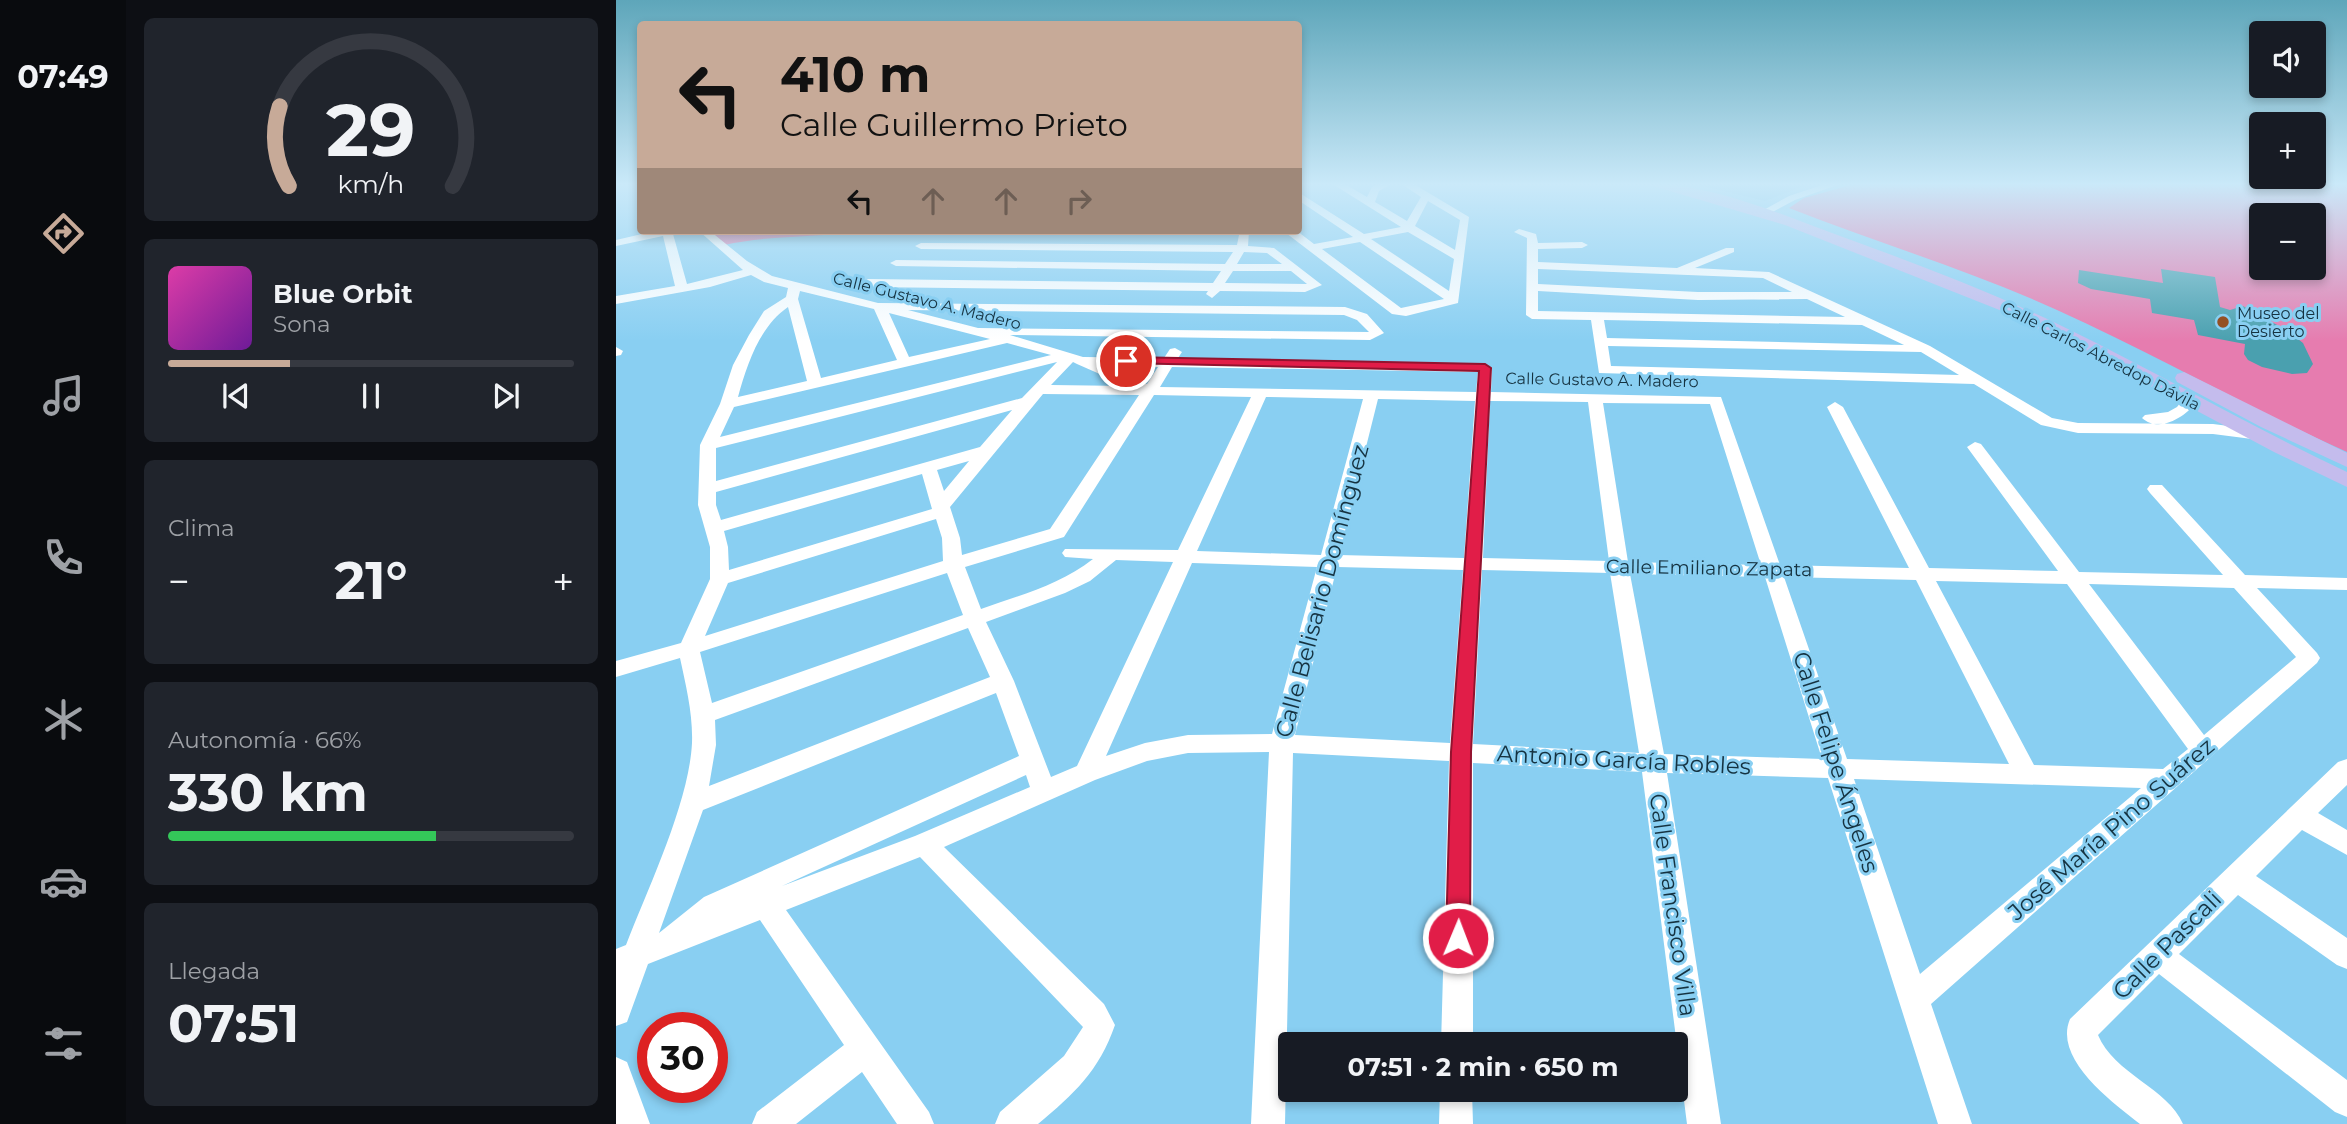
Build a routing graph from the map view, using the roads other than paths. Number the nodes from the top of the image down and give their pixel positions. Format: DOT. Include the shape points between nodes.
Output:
graph roads {
  1 [pos="649,235"];
  2 [pos="669,235"];
  3 [pos="710,235"];
  4 [pos="935,235"];
  5 [pos="1040,235"];
  6 [pos="1144,235"];
  7 [pos="1245,235"];
  8 [pos="1296,235"];
  9 [pos="1359,235"];
  10 [pos="1376,235"];
  11 [pos="1420,235"];
  12 [pos="1463,235"];
  13 [pos="1530,235"];
  14 [pos="1832,235"];
  15 [pos="1844,235"];
  16 [pos="1363,238"];
  17 [pos="616,243"];
  18 [pos="1582,245"];
  19 [pos="920,246"];
  20 [pos="1027,246"];
  21 [pos="1532,246"];
  22 [pos="1135,247"];
  23 [pos="1311,248"];
  24 [pos="1241,249"];
  25 [pos="1730,250"];
  26 [pos="1460,258"];
  27 [pos="896,263"];
  28 [pos="1007,265"];
  29 [pos="1532,265"];
  30 [pos="1117,266"];
  31 [pos="1229,267"];
  32 [pos="1293,268"];
  33 [pos="751,271"];
  34 [pos="1677,272"];
  35 [pos="868,283"];
  36 [pos="984,284"];
  37 [pos="1099,286"];
  38 [pos="1216,287"];
  39 [pos="1533,287"];
  40 [pos="682,288"];
  41 [pos="793,292"];
  42 [pos="1813,296"];
  43 [pos="848,298"];
  44 [pos="616,300"];
  45 [pos="1454,300"];
  46 [pos="880,306"];
  47 [pos="959,306"];
  48 [pos="1080,308"];
  49 [pos="1201,310"];
  50 [pos="1323,311"];
  51 [pos="1597,316"];
  52 [pos="1870,321"];
  53 [pos="941,322"];
  54 [pos="980,331"];
  55 [pos="1058,332"];
  56 [pos="1187,334"];
  57 [pos="1314,337"];
  58 [pos="1007,339"];
  59 [pos="1600,342"];
  60 [pos="1045,348"];
  61 [pos="1925,349"];
  62 [pos="1072,358"];
  63 [pos="1170,360"];
  64 [pos="905,363"];
  65 [pos="1305,363"];
  66 [pos="1976,380"];
  67 [pos="815,384"];
  68 [pos="1151,391"];
  69 [pos="1260,393"];
  70 [pos="1292,394"];
  71 [pos="1372,394"];
  72 [pos="1032,395"];
  73 [pos="1485,396"];
  74 [pos="1595,397"];
  75 [pos="1716,400"];
  76 [pos="2190,400"];
  77 [pos="727,404"];
  78 [pos="1835,407"];
  79 [pos="2178,415"];
  80 [pos="2114,422"];
  81 [pos="2202,429"];
  82 [pos="2252,434"];
  83 [pos="708,445"];
  84 [pos="1975,447"];
  85 [pos="986,451"];
  86 [pos="2347,461"];
  87 [pos="928,468"];
  88 [pos="2347,480"];
  89 [pos="706,489"];
  90 [pos="2156,489"];
  91 [pos="943,508"];
  92 [pos="713,528"];
  93 [pos="1072,553"];
  94 [pos="1111,555"];
  95 [pos="1187,557"];
  96 [pos="1330,561"];
  97 [pos="953,562"];
  98 [pos="1475,563"];
  99 [pos="1619,566"];
  100 [pos="1772,570"];
  101 [pos="1924,573"];
  102 [pos="2073,578"];
  103 [pos="720,579"];
  104 [pos="2239,581"];
  105 [pos="2347,584"];
  106 [pos="974,618"];
  107 [pos="689,649"];
  108 [pos="616,669"];
  109 [pos="1003,681"];
  110 [pos="703,715"];
  111 [pos="1281,743"];
  112 [pos="2202,750"];
  113 [pos="1461,752"];
  114 [pos="1034,760"];
  115 [pos="1653,763"];
  116 [pos="1839,769"];
  117 [pos="2347,769"];
  118 [pos="1086,773"];
  119 [pos="2026,773"];
  120 [pos="2167,779"];
  121 [pos="1044,791"];
  122 [pos="693,803"];
  123 [pos="2301,816"];
  124 [pos="924,844"];
  125 [pos="2347,844"];
  126 [pos="2236,877"];
  127 [pos="766,905"];
  128 [pos="640,954"];
  129 [pos="2156,954"];
  130 [pos="2347,955"];
  131 [pos="1914,999"];
  132 [pos="616,1011"];
  133 [pos="1457,1032"];
  134 [pos="864,1049"];
  135 [pos="616,1073"];
  136 [pos="2347,1100"];
  137 [pos="1457,1102"];
  138 [pos="633,1124"];
  139 [pos="769,1124"];
  140 [pos="917,1124"];
  141 [pos="1012,1124"];
  142 [pos="1268,1124"];
  143 [pos="1456,1124"];
  144 [pos="1704,1124"];
  145 [pos="1955,1124"];
  146 [pos="2166,1124"];
  1 -- 17 [label="street"];
  2 -- 40 [label="street"];
  3 -- 33 [label="street, Calle Gustavo A. Madero"];
  4 -- 19 [label="street"];
  5 -- 20 [label="street"];
  6 -- 22 [label="street"];
  7 -- 24 [label="street"];
  8 -- 23 [label="street"];
  9 -- 16 [label="street"];
  10 -- 16 [label="street"];
  11 -- 26 [label="street"];
  12 -- 26 [label="street"];
  13 -- 21 [label="street"];
  14 -- 76 [label="main road, Calle Carlos Abredop Dávila" via="2014,310"];
  15 -- 86 [label="main road, Calle Carlos Abredop Dávila" via="1973,280 2067,320"];
  16 -- 23 [label="street"];
  16 -- 45 [label="street"];
  18 -- 21 [label="street"];
  19 -- 20 [label="street"];
  19 -- 27 [label="street"];
  20 -- 22 [label="street"];
  20 -- 28 [label="street"];
  21 -- 29 [label="street"];
  22 -- 24 [label="street"];
  22 -- 30 [label="street"];
  23 -- 45 [label="street" via="1402,313"];
  24 -- 31 [label="street"];
  24 -- 32 [label="street" via="1270,250"];
  25 -- 34 [label="street"];
  26 -- 45 [label="street"];
  27 -- 28 [label="street"];
  27 -- 35 [label="street"];
  28 -- 30 [label="street"];
  28 -- 36 [label="street"];
  29 -- 34 [label="street"];
  29 -- 39 [label="street"];
  30 -- 31 [label="street"];
  30 -- 37 [label="street"];
  31 -- 32 [label="street"];
  31 -- 38 [label="street"];
  32 -- 38 [label="street" via="1316,286"];
  33 -- 40 [label="street"];
  33 -- 41 [label="street, Calle Gustavo A. Madero"];
  34 -- 42 [label="street" via="1758,274"];
  35 -- 36 [label="street"];
  35 -- 43 [label="street"];
  36 -- 37 [label="street"];
  36 -- 47 [label="street"];
  37 -- 38 [label="street"];
  37 -- 48 [label="street"];
  38 -- 49 [label="street"];
  39 -- 42 [label="street" via="1698,296"];
  39 -- 51 [label="street" via="1531,315"];
  40 -- 44 [label="street"];
  41 -- 43 [label="street, Calle Gustavo A. Madero"];
  41 -- 67 [label="street"];
  41 -- 77 [label="street" via="762,324 740,365"];
  42 -- 52 [label="street"];
  43 -- 46 [label="street, Calle Gustavo A. Madero"];
  46 -- 47 [label="street"];
  46 -- 53 [label="street, Calle Gustavo A. Madero"];
  46 -- 64 [label="street"];
  47 -- 48 [label="street"];
  47 -- 53 [label="street"];
  48 -- 49 [label="street"];
  48 -- 55 [label="street"];
  49 -- 50 [label="street"];
  49 -- 56 [label="street"];
  50 -- 57 [label="street"];
  50 -- 57 [label="street" via="1356,314 1377,333"];
  51 -- 52 [label="street"];
  51 -- 59 [label="street"];
  52 -- 61 [label="street"];
  53 -- 54 [label="street, Calle Gustavo A. Madero"];
  54 -- 55 [label="street"];
  54 -- 58 [label="street, Calle Gustavo A. Madero"];
  55 -- 56 [label="street"];
  55 -- 60 [label="street"];
  56 -- 57 [label="street"];
  56 -- 63 [label="street"];
  57 -- 65 [label="street"];
  58 -- 60 [label="street, Calle Gustavo A. Madero"];
  58 -- 64 [label="street"];
  59 -- 61 [label="street"];
  59 -- 66 [label="street" via="1604,370"];
  60 -- 62 [label="street, Calle Gustavo A. Madero"];
  61 -- 66 [label="street"];
  62 -- 63 [label="street"];
  62 -- 68 [label="street, Calle Gustavo A. Madero"];
  62 -- 72 [label="street"];
  62 -- 83 [label="street"];
  63 -- 65 [label="street"];
  63 -- 68 [label="street"];
  64 -- 67 [label="street"];
  65 -- 70 [label="street"];
  65 -- 73 [label="street" via="1485,368"];
  66 -- 80 [label="street" via="2021,406 2056,417"];
  67 -- 77 [label="street"];
  68 -- 69 [label="street, Calle Gustavo A. Madero"];
  68 -- 72 [label="street, Calle Gustavo A. Madero"];
  68 -- 97 [label="street" via="1057,533"];
  69 -- 70 [label="street, Calle Gustavo A. Madero"];
  69 -- 95 [label="street"];
  70 -- 71 [label="street, Calle Gustavo A. Madero"];
  71 -- 73 [label="street, Calle Gustavo A. Madero"];
  71 -- 96 [label="street, Calle Belisario Domínguez"];
  72 -- 85 [label="street"];
  72 -- 89 [label="street"];
  73 -- 74 [label="street, Calle Gustavo A. Madero"];
  73 -- 98 [label="street"];
  74 -- 75 [label="street, Calle Gustavo A. Madero"];
  74 -- 99 [label="street, Calle Francisco Villa"];
  75 -- 100 [label="street, Calle Felipe Ángeles"];
  76 -- 79 [label="street"];
  76 -- 82 [label="main road, Calle Carlos Abredop Dávila"];
  77 -- 83 [label="street"];
  78 -- 101 [label="street"];
  79 -- 80 [label="street"];
  79 -- 81 [label="street"];
  80 -- 81 [label="street" via="2139,429"];
  81 -- 82 [label="street"];
  82 -- 88 [label="main road, Calle Carlos Abredop Dávila"];
  83 -- 89 [label="street"];
  84 -- 102 [label="street"];
  85 -- 87 [label="street"];
  85 -- 91 [label="street"];
  87 -- 91 [label="street"];
  87 -- 92 [label="street"];
  89 -- 92 [label="street"];
  90 -- 104 [label="street"];
  91 -- 97 [label="street"];
  91 -- 103 [label="street"];
  92 -- 103 [label="street"];
  93 -- 94 [label="street, Calle Emiliano Zapata"];
  94 -- 95 [label="street, Calle Emiliano Zapata"];
  94 -- 106 [label="street" via="1071,583"];
  95 -- 96 [label="street, Calle Emiliano Zapata"];
  95 -- 118 [label="street"];
  96 -- 98 [label="street, Calle Emiliano Zapata"];
  96 -- 111 [label="street, Calle Belisario Domínguez"];
  97 -- 106 [label="street"];
  97 -- 107 [label="street"];
  98 -- 99 [label="street, Calle Emiliano Zapata"];
  98 -- 113 [label="street"];
  99 -- 100 [label="street, Calle Emiliano Zapata"];
  99 -- 115 [label="street, Calle Francisco Villa"];
  100 -- 101 [label="street, Calle Emiliano Zapata"];
  100 -- 116 [label="street, Calle Felipe Ángeles"];
  101 -- 102 [label="street, Calle Emiliano Zapata"];
  101 -- 119 [label="street"];
  102 -- 104 [label="street, Calle Emiliano Zapata"];
  102 -- 112 [label="street"];
  103 -- 107 [label="street"];
  104 -- 105 [label="street, Calle Emiliano Zapata"];
  104 -- 112 [label="street, José María Pino Suárez" via="2309,658"];
  106 -- 109 [label="street"];
  106 -- 110 [label="street"];
  107 -- 108 [label="street"];
  107 -- 110 [label="street"];
  109 -- 114 [label="street"];
  109 -- 122 [label="street"];
  110 -- 122 [label="street" via="704,745"];
  111 -- 113 [label="street, Antonio García Robles"];
  111 -- 118 [label="street, Antonio García Robles" via="1167,747"];
  111 -- 142 [label="street, Calle Belisario Domínguez"];
  112 -- 120 [label="street, José María Pino Suárez"];
  113 -- 115 [label="street, Antonio García Robles"];
  113 -- 133 [label="street"];
  114 -- 121 [label="street"];
  114 -- 128 [label="street" via="754,886"];
  115 -- 116 [label="street, Antonio García Robles"];
  115 -- 144 [label="street, Calle Francisco Villa"];
  116 -- 119 [label="street, Antonio García Robles"];
  116 -- 131 [label="street, Calle Felipe Ángeles"];
  117 -- 123 [label="street, Calle Pascali"];
  118 -- 121 [label="street, Antonio García Robles"];
  119 -- 120 [label="street, Antonio García Robles"];
  120 -- 131 [label="street, José María Pino Suárez"];
  121 -- 124 [label="street, Antonio García Robles"];
  122 -- 128 [label="street"];
  123 -- 125 [label="street"];
  123 -- 126 [label="street, Calle Pascali"];
  124 -- 127 [label="street, Antonio García Robles"];
  124 -- 141 [label="street" via="1099,1025 1090,1050 1076,1066"];
  126 -- 129 [label="street, Calle Pascali"];
  126 -- 130 [label="street"];
  127 -- 128 [label="street, Antonio García Robles"];
  127 -- 134 [label="street"];
  128 -- 132 [label="street"];
  129 -- 136 [label="street"];
  129 -- 146 [label="street, Calle Pascali" via="2081,1030 2081,1037 2092,1059"];
  131 -- 145 [label="street, Calle Felipe Ángeles"];
  134 -- 139 [label="street"];
  134 -- 140 [label="street"];
  135 -- 138 [label="street"];
  137 -- 143 [label="street"];
}
